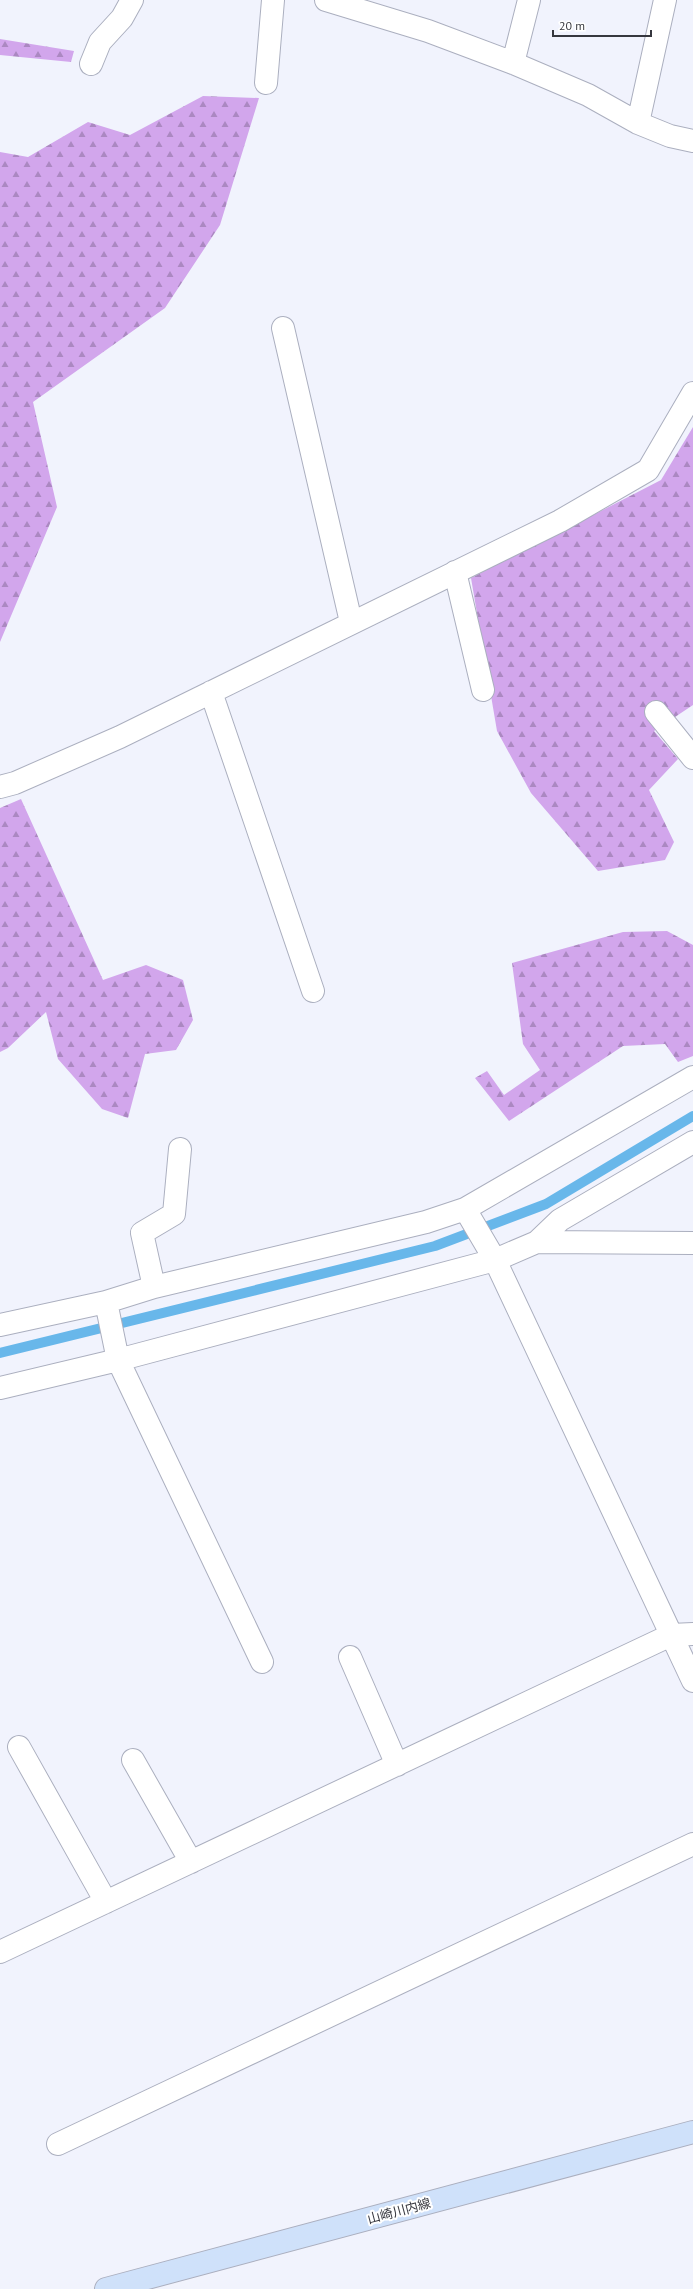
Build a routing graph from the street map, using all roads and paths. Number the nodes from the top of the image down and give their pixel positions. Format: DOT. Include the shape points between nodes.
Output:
graph roads {
  1 [pos="132,0"];
  2 [pos="273,0"];
  3 [pos="326,0"];
  4 [pos="529,0"];
  5 [pos="665,0"];
  6 [pos="513,63"];
  7 [pos="91,64"];
  8 [pos="266,83"];
  9 [pos="638,123"];
  10 [pos="693,141"];
  11 [pos="283,328"];
  12 [pos="693,393"];
  13 [pos="455,572"];
  14 [pos="351,622"];
  15 [pos="482,690"];
  16 [pos="211,692"];
  17 [pos="656,712"];
  18 [pos="693,758"];
  19 [pos="0,787"];
  20 [pos="313,991"];
  21 [pos="693,1077"];
  22 [pos="693,1142"];
  23 [pos="180,1149"];
  24 [pos="465,1209"];
  25 [pos="537,1242"];
  26 [pos="693,1243"];
  27 [pos="493,1257"];
  28 [pos="154,1287"];
  29 [pos="106,1302"];
  30 [pos="0,1325"];
  31 [pos="118,1360"];
  32 [pos="0,1388"];
  33 [pos="693,1634"];
  34 [pos="671,1635"];
  35 [pos="350,1657"];
  36 [pos="262,1662"];
  37 [pos="693,1681"];
  38 [pos="19,1746"];
  39 [pos="133,1760"];
  40 [pos="397,1765"];
  41 [pos="693,1844"];
  42 [pos="191,1862"];
  43 [pos="106,1902"];
  44 [pos="0,1952"];
  45 [pos="693,2132"];
  46 [pos="58,2144"];
  47 [pos="106,2289"];
  1 -- 7 [label="street" via="122,18 100,42"];
  2 -- 8 [label="street"];
  3 -- 6 [label="street" via="428,31"];
  4 -- 6 [label="street"];
  5 -- 9 [label="street"];
  6 -- 9 [label="street" via="588,95"];
  9 -- 10 [label="street" via="670,136"];
  11 -- 14 [label="street"];
  12 -- 13 [label="street" via="648,470 560,521"];
  13 -- 14 [label="street"];
  13 -- 15 [label="street"];
  14 -- 16 [label="street"];
  16 -- 19 [label="street" via="120,737"];
  16 -- 20 [label="street"];
  17 -- 18 [label="street"];
  21 -- 24 [label="street"];
  22 -- 25 [label="street" via="560,1220"];
  23 -- 28 [label="street" via="174,1214 142,1233"];
  24 -- 27 [label="street"];
  24 -- 28 [label="street" via="426,1222"];
  25 -- 26 [label="street"];
  25 -- 27 [label="street"];
  27 -- 31 [label="street"];
  27 -- 34 [label="street"];
  28 -- 29 [label="street"];
  29 -- 30 [label="street"];
  29 -- 31 [label="street"];
  31 -- 32 [label="street"];
  31 -- 36 [label="street"];
  33 -- 34 [label="street"];
  34 -- 37 [label="street"];
  34 -- 40 [label="street"];
  35 -- 40 [label="street"];
  38 -- 43 [label="street"];
  39 -- 42 [label="street"];
  40 -- 42 [label="street"];
  41 -- 46 [label="street"];
  42 -- 43 [label="street"];
  43 -- 44 [label="street"];
  45 -- 47 [label="main road, 山崎川内線"];
}
